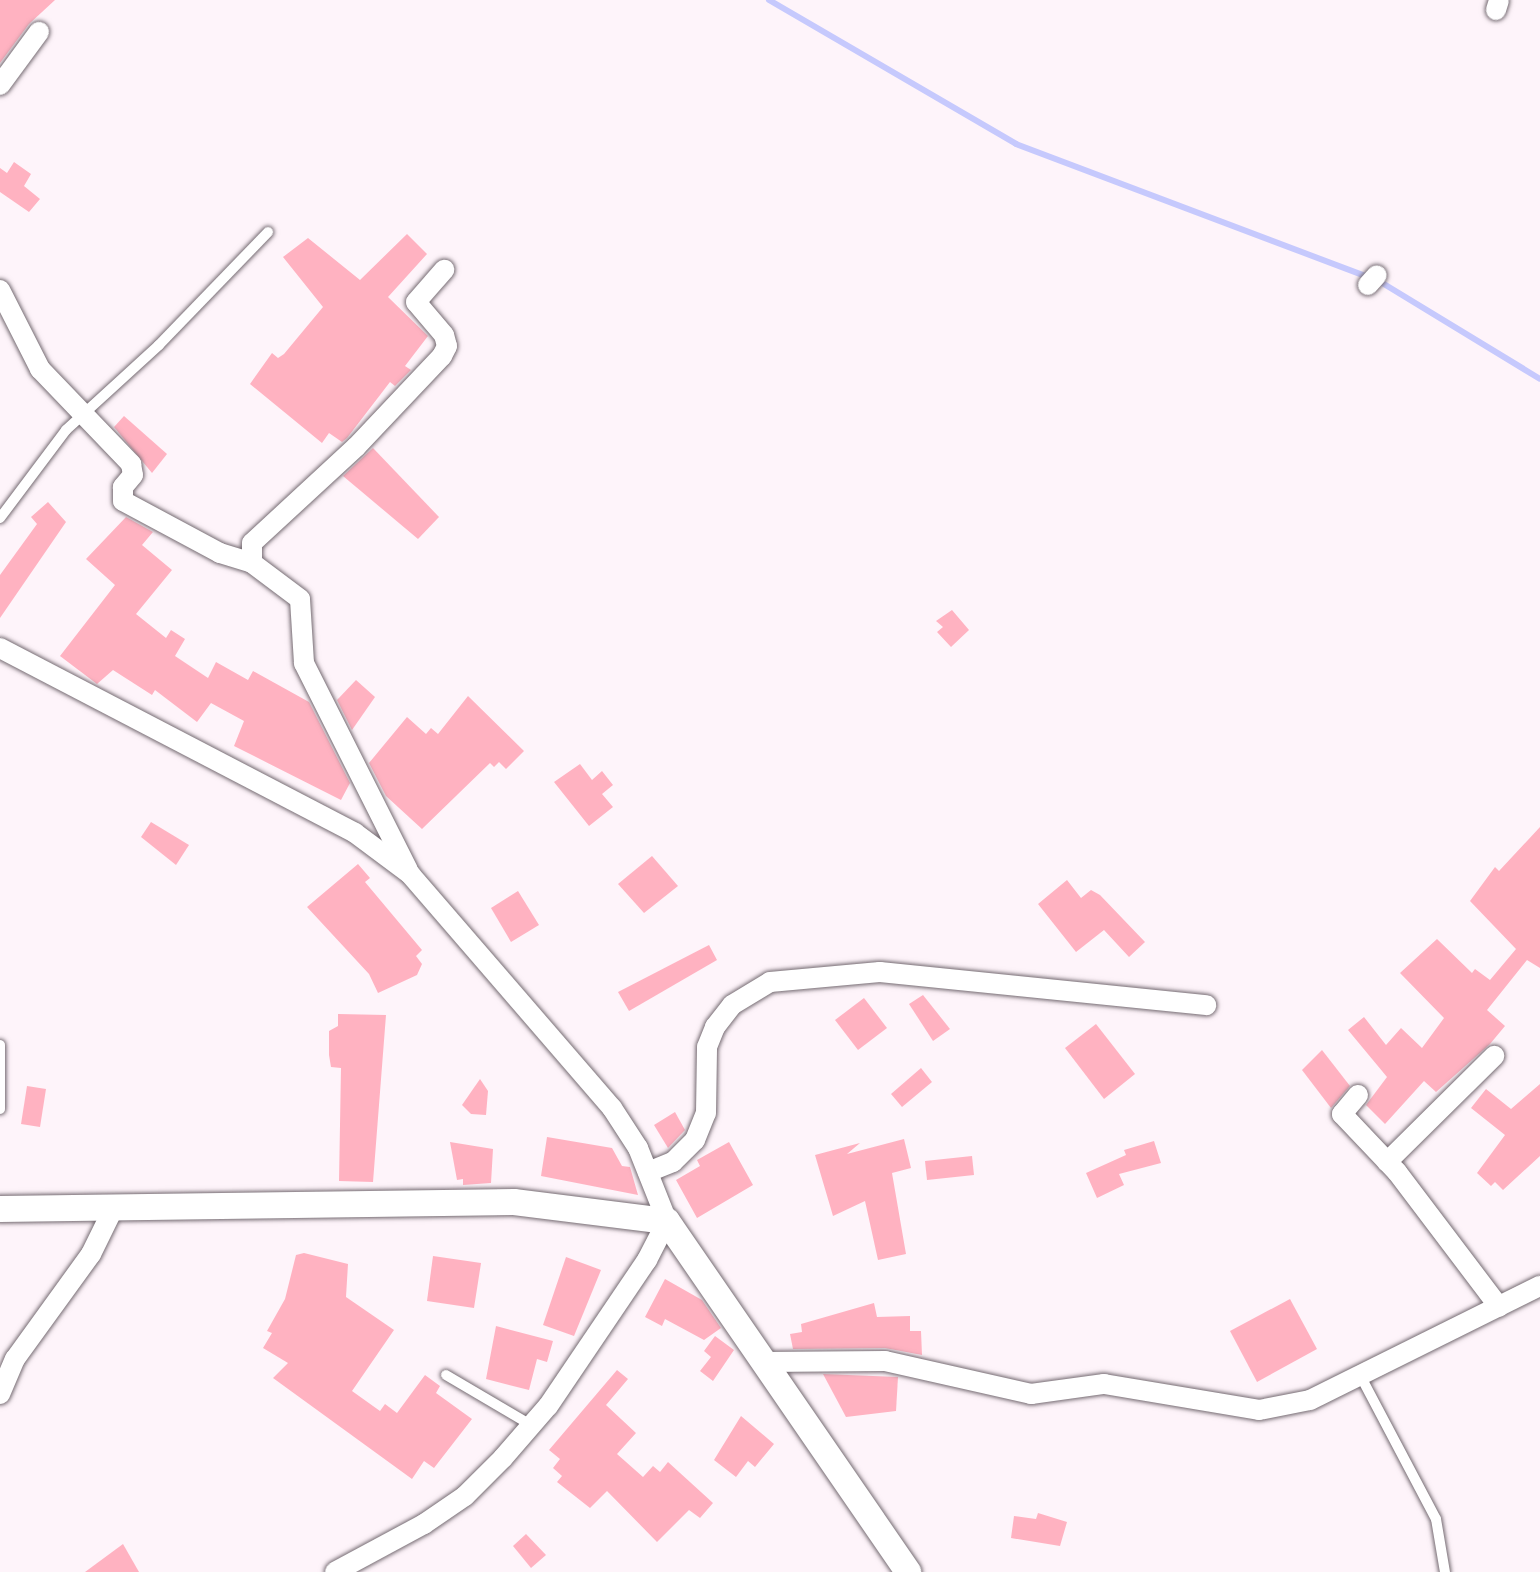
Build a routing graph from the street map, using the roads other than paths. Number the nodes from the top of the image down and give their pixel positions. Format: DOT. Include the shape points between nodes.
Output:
graph roads {
  1 [pos="39,32"];
  2 [pos="0,85"];
  3 [pos="268,232"];
  4 [pos="444,270"];
  5 [pos="0,290"];
  6 [pos="87,413"];
  7 [pos="0,518"];
  8 [pos="252,563"];
  9 [pos="0,648"];
  10 [pos="410,874"];
  11 [pos="1206,1005"];
  12 [pos="0,1045"];
  13 [pos="1494,1056"];
  14 [pos="1358,1095"];
  15 [pos="0,1109"];
  16 [pos="1387,1162"];
  17 [pos="648,1172"];
  18 [pos="114,1207"];
  19 [pos="0,1209"];
  20 [pos="667,1221"];
  21 [pos="1540,1286"];
  22 [pos="1499,1307"];
  23 [pos="764,1362"];
  24 [pos="446,1375"];
  25 [pos="1360,1375"];
  26 [pos="0,1394"];
  27 [pos="531,1425"];
  28 [pos="901,1569"];
  29 [pos="335,1572"];
  30 [pos="1445,1572"];
  1 -- 2 [label="street"];
  3 -- 6 [label="lane"];
  4 -- 8 [label="street" via="416,302 444,335 447,346 442,356 356,447 252,543"];
  5 -- 6 [label="street" via="40,369"];
  6 -- 7 [label="lane" via="66,430"];
  6 -- 8 [label="street" via="131,464 133,475 121,494 128,505 220,553"];
  8 -- 10 [label="street" via="300,599 304,663"];
  9 -- 10 [label="street" via="355,833"];
  10 -- 17 [label="street" via="612,1108"];
  11 -- 17 [label="street" via="880,972 770,982 732,1005 715,1027 707,1047 706,1113 695,1140 673,1162"];
  12 -- 15 [label="lane"];
  13 -- 16 [label="street"];
  14 -- 16 [label="street" via="1342,1114"];
  16 -- 22 [label="street"];
  17 -- 20 [label="street"];
  18 -- 19 [label="street"];
  18 -- 20 [label="street" via="514,1202"];
  18 -- 26 [label="street" via="91,1254 15,1359"];
  20 -- 23 [label="street"];
  20 -- 27 [label="street" via="647,1260"];
  21 -- 22 [label="street"];
  22 -- 25 [label="street"];
  23 -- 25 [label="street" via="885,1361 1031,1394 1104,1384 1259,1410 1310,1400"];
  23 -- 28 [label="street"];
  24 -- 27 [label="lane"];
  25 -- 30 [label="lane" via="1436,1519"];
  27 -- 29 [label="street" via="465,1496"];
}
